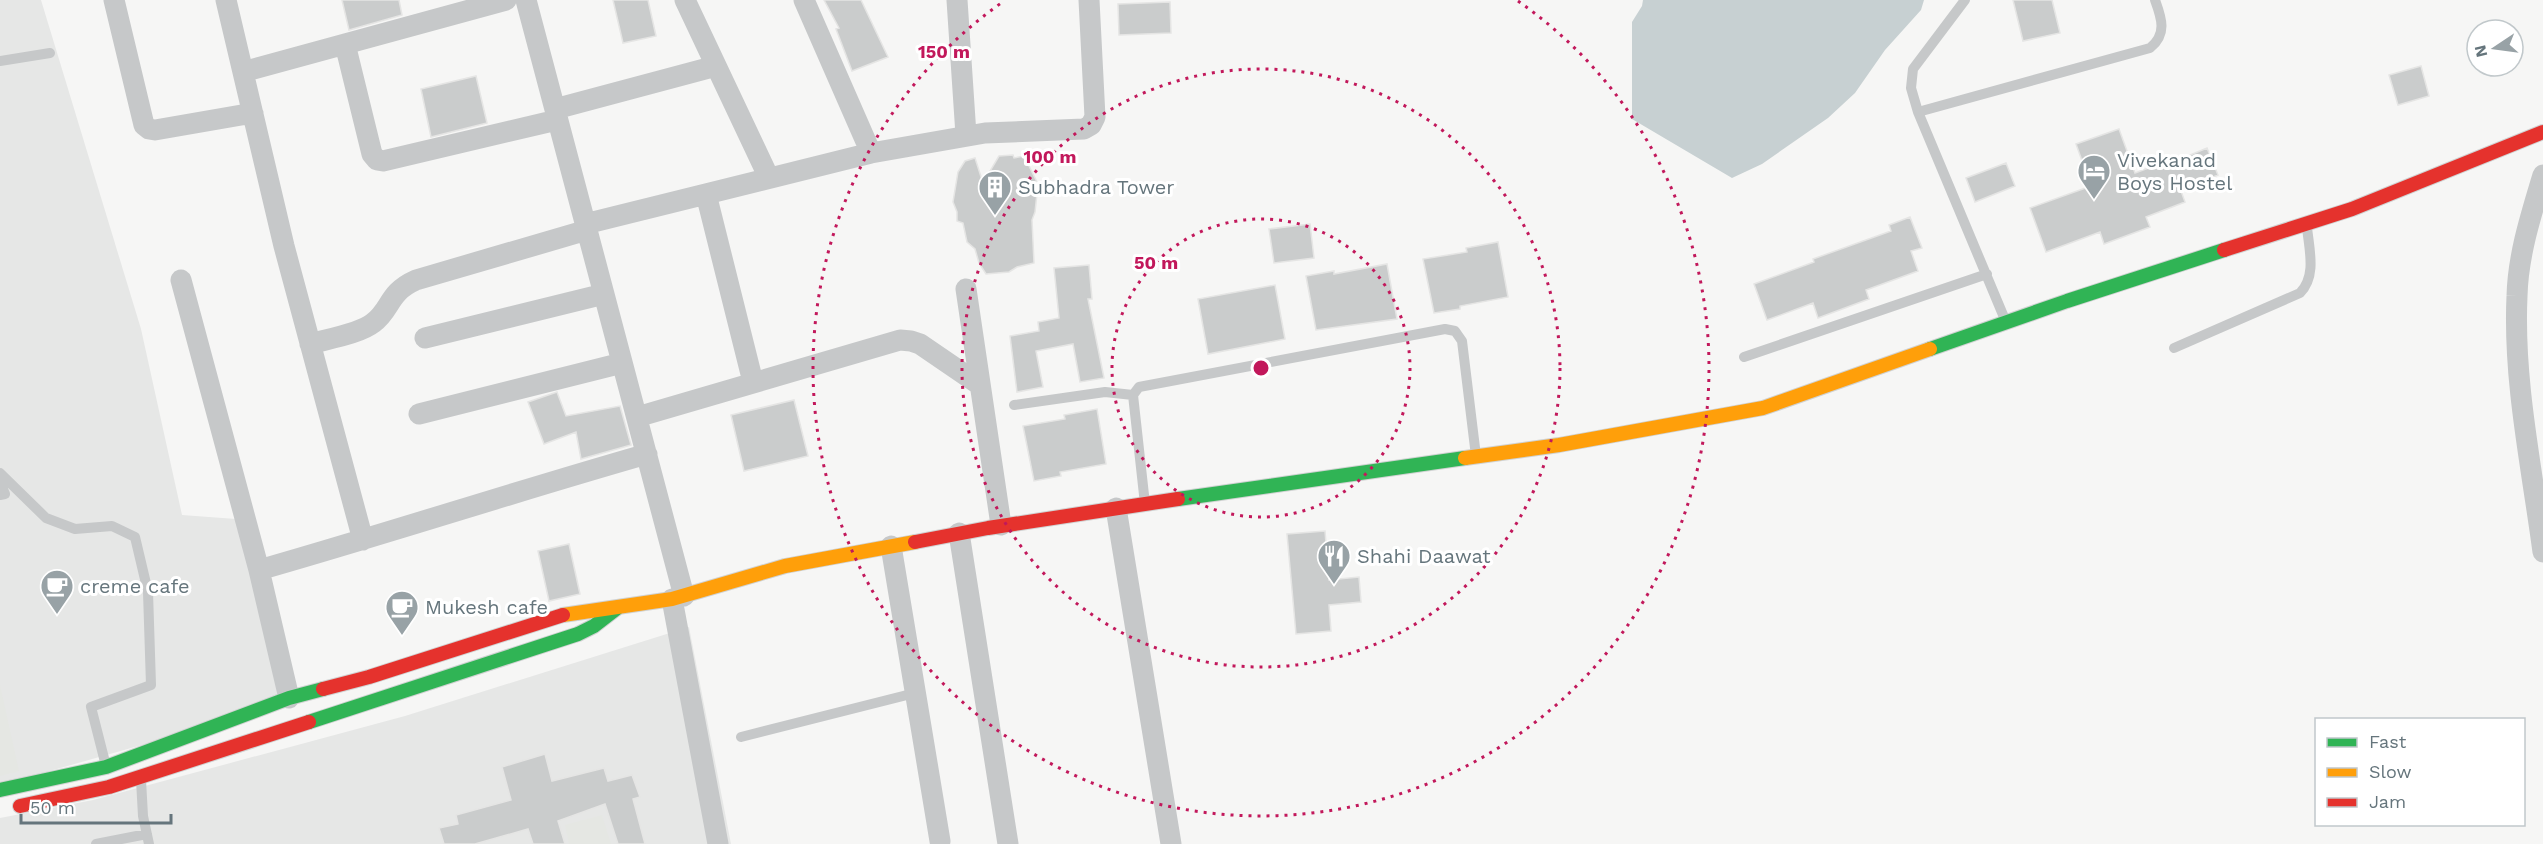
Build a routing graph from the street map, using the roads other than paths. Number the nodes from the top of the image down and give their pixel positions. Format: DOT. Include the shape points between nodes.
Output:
graph roads {
  1 [pos="114,0"];
  2 [pos="226,0"];
  3 [pos="506,0"];
  4 [pos="526,0"];
  5 [pos="685,0"];
  6 [pos="804,0"];
  7 [pos="957,0"];
  8 [pos="1089,0"];
  9 [pos="1965,0"];
  10 [pos="2156,0"];
  11 [pos="345,44"];
  12 [pos="50,53"];
  13 [pos="0,61"];
  14 [pos="716,66"];
  15 [pos="243,72"];
  16 [pos="1918,112"];
  17 [pos="253,113"];
  18 [pos="556,114"];
  19 [pos="2543,132"];
  20 [pos="966,135"];
  21 [pos="871,153"];
  22 [pos="2543,176"];
  23 [pos="769,178"];
  24 [pos="706,194"];
  25 [pos="2307,224"];
  26 [pos="586,227"];
  27 [pos="1988,274"];
  28 [pos="181,280"];
  29 [pos="966,289"];
  30 [pos="604,294"];
  31 [pos="2006,322"];
  32 [pos="425,338"];
  33 [pos="310,344"];
  34 [pos="2174,348"];
  35 [pos="1744,357"];
  36 [pos="622,363"];
  37 [pos="753,382"];
  38 [pos="980,385"];
  39 [pos="1133,395"];
  40 [pos="1014,405"];
  41 [pos="419,414"];
  42 [pos="637,417"];
  43 [pos="646,454"];
  44 [pos="1476,456"];
  45 [pos="2538,471"];
  46 [pos="0,473"];
  47 [pos="0,482"];
  48 [pos="0,495"];
  49 [pos="1145,504"];
  50 [pos="1116,508"];
  51 [pos="1001,525"];
  52 [pos="959,533"];
  53 [pos="363,540"];
  54 [pos="891,546"];
  55 [pos="2543,552"];
  56 [pos="259,570"];
  57 [pos="678,597"];
  58 [pos="618,607"];
  59 [pos="915,693"];
  60 [pos="289,698"];
  61 [pos="741,737"];
  62 [pos="139,753"];
  63 [pos="106,767"];
  64 [pos="141,777"];
  65 [pos="0,790"];
  66 [pos="12,808"];
  67 [pos="148,839"];
  68 [pos="940,841"];
  69 [pos="96,844"];
  70 [pos="718,844"];
  71 [pos="1008,844"];
  72 [pos="1171,844"];
  1 -- 17 [label="street" via="141,120 148,129"];
  2 -- 15 [label="street"];
  3 -- 11 [label="street"];
  4 -- 18 [label="street"];
  5 -- 14 [label="street"];
  6 -- 21 [label="street"];
  7 -- 20 [label="street"];
  8 -- 20 [label="street" via="1095,117 1091,125 1084,129"];
  9 -- 16 [label="lane" via="1913,69 1911,88"];
  10 -- 16 [label="lane" via="2162,31 2150,48"];
  11 -- 15 [label="street"];
  11 -- 18 [label="street" via="372,154 377,160"];
  12 -- 13 [label="lane"];
  14 -- 18 [label="street"];
  14 -- 23 [label="street"];
  15 -- 17 [label="street"];
  16 -- 27 [label="lane"];
  17 -- 33 [label="street"];
  18 -- 26 [label="street"];
  19 -- 25 [label="street"];
  20 -- 21 [label="street"];
  21 -- 23 [label="street"];
  22 -- 45 [label="street" via="2525,233 2517,294 2516,345"];
  23 -- 24 [label="street"];
  24 -- 26 [label="street"];
  24 -- 37 [label="street"];
  25 -- 31 [label="street"];
  25 -- 34 [label="lane" via="2311,275 2301,293"];
  26 -- 30 [label="street"];
  26 -- 33 [label="street" via="416,280 395,292 373,323"];
  27 -- 31 [label="lane"];
  27 -- 35 [label="lane"];
  28 -- 56 [label="street"];
  29 -- 38 [label="street"];
  30 -- 32 [label="street"];
  30 -- 36 [label="street"];
  31 -- 44 [label="street" via="1763,408"];
  33 -- 53 [label="street"];
  36 -- 41 [label="street"];
  36 -- 42 [label="street"];
  37 -- 38 [label="street" via="900,340 920,345"];
  37 -- 42 [label="street"];
  38 -- 51 [label="street"];
  39 -- 40 [label="lane" via="1105,392"];
  39 -- 44 [label="lane" via="1149,383 1444,329 1455,331 1462,341"];
  39 -- 49 [label="lane"];
  42 -- 43 [label="street"];
  43 -- 53 [label="street"];
  43 -- 57 [label="street"];
  44 -- 49 [label="street"];
  45 -- 55 [label="street"];
  46 -- 63 [label="lane" via="46,518 75,530 112,526 135,537 148,592 151,685 91,707"];
  47 -- 48 [label="lane" via="5,494"];
  49 -- 50 [label="street"];
  50 -- 51 [label="street"];
  50 -- 72 [label="street"];
  51 -- 52 [label="street"];
  52 -- 54 [label="street"];
  52 -- 71 [label="street"];
  53 -- 56 [label="street"];
  54 -- 57 [label="street" via="785,566"];
  54 -- 59 [label="street"];
  56 -- 60 [label="street"];
  57 -- 58 [label="street"];
  57 -- 70 [label="street"];
  58 -- 60 [label="street" via="569,613 369,677"];
  58 -- 64 [label="street" via="578,634"];
  59 -- 61 [label="lane"];
  59 -- 68 [label="street"];
  60 -- 62 [label="street"];
  62 -- 63 [label="street"];
  62 -- 64 [label="lane"];
  63 -- 65 [label="street"];
  64 -- 66 [label="street"];
  64 -- 67 [label="lane"];
  67 -- 69 [label="lane"];
}
